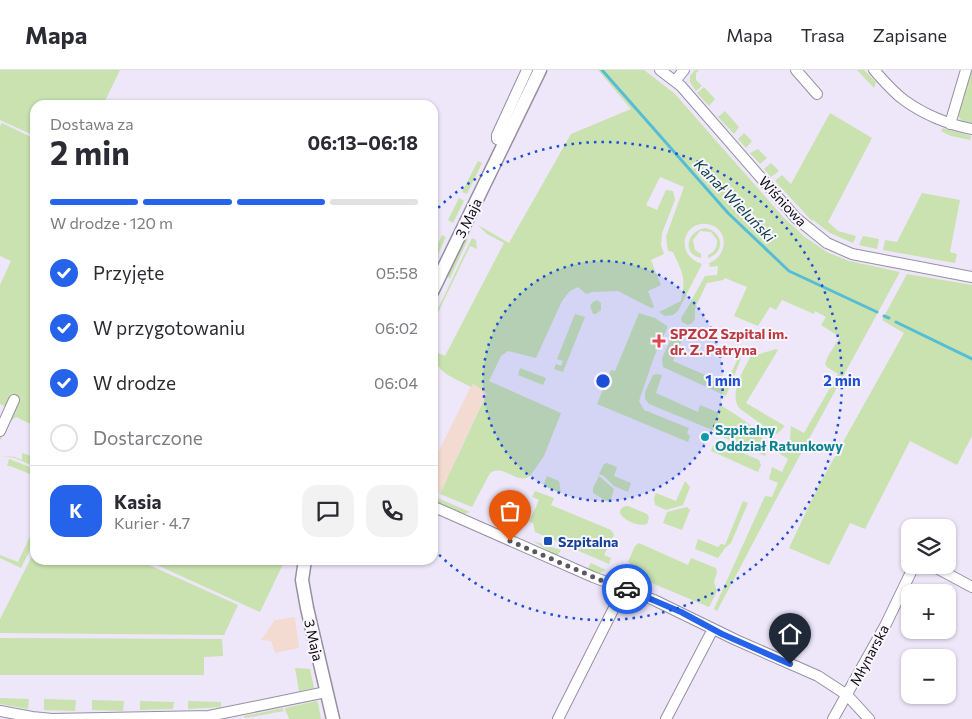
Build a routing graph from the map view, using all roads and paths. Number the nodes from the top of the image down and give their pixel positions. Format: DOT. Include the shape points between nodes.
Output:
graph roads {
  1 [pos="527,70"];
  2 [pos="540,70"];
  3 [pos="660,70"];
  4 [pos="684,70"];
  5 [pos="874,70"];
  6 [pos="966,70"];
  7 [pos="802,72"];
  8 [pos="675,81"];
  9 [pos="817,94"];
  10 [pos="950,124"];
  11 [pos="972,129"];
  12 [pos="505,143"];
  13 [pos="972,276"];
  14 [pos="438,280"];
  15 [pos="14,400"];
  16 [pos="0,432"];
  17 [pos="438,509"];
  18 [pos="304,565"];
  19 [pos="910,574"];
  20 [pos="948,574"];
  21 [pos="972,587"];
  22 [pos="624,588"];
  23 [pos="713,629"];
  24 [pos="326,692"];
  25 [pos="847,696"];
  26 [pos="0,712"];
  27 [pos="332,719"];
  28 [pos="558,719"];
  29 [pos="666,719"];
  30 [pos="833,719"];
  31 [pos="870,719"];
  1 -- 12 [label="street" via="497,136"];
  2 -- 12 [label="main road, 3 Maja"];
  3 -- 8 [label="street, Wiśniowa"];
  4 -- 8 [label="street"];
  5 -- 10 [label="street" via="904,100"];
  6 -- 10 [label="street"];
  7 -- 9 [label="street"];
  8 -- 13 [label="street, Wiśniowa" via="796,218 822,239 866,257"];
  10 -- 11 [label="street"];
  12 -- 14 [label="main road, 3 Maja"];
  15 -- 16 [label="street"];
  17 -- 22 [label="street"];
  18 -- 24 [label="main road, 3 Maja" via="303,587"];
  19 -- 25 [label="street, Młynarska"];
  20 -- 21 [label="street"];
  22 -- 23 [label="street"];
  22 -- 28 [label="street"];
  23 -- 25 [label="street" via="822,679"];
  23 -- 29 [label="street"];
  24 -- 26 [label="street" via="201,716 51,718"];
  24 -- 27 [label="main road, 3 Maja"];
  25 -- 30 [label="street, Młynarska"];
  25 -- 31 [label="street"];
}
